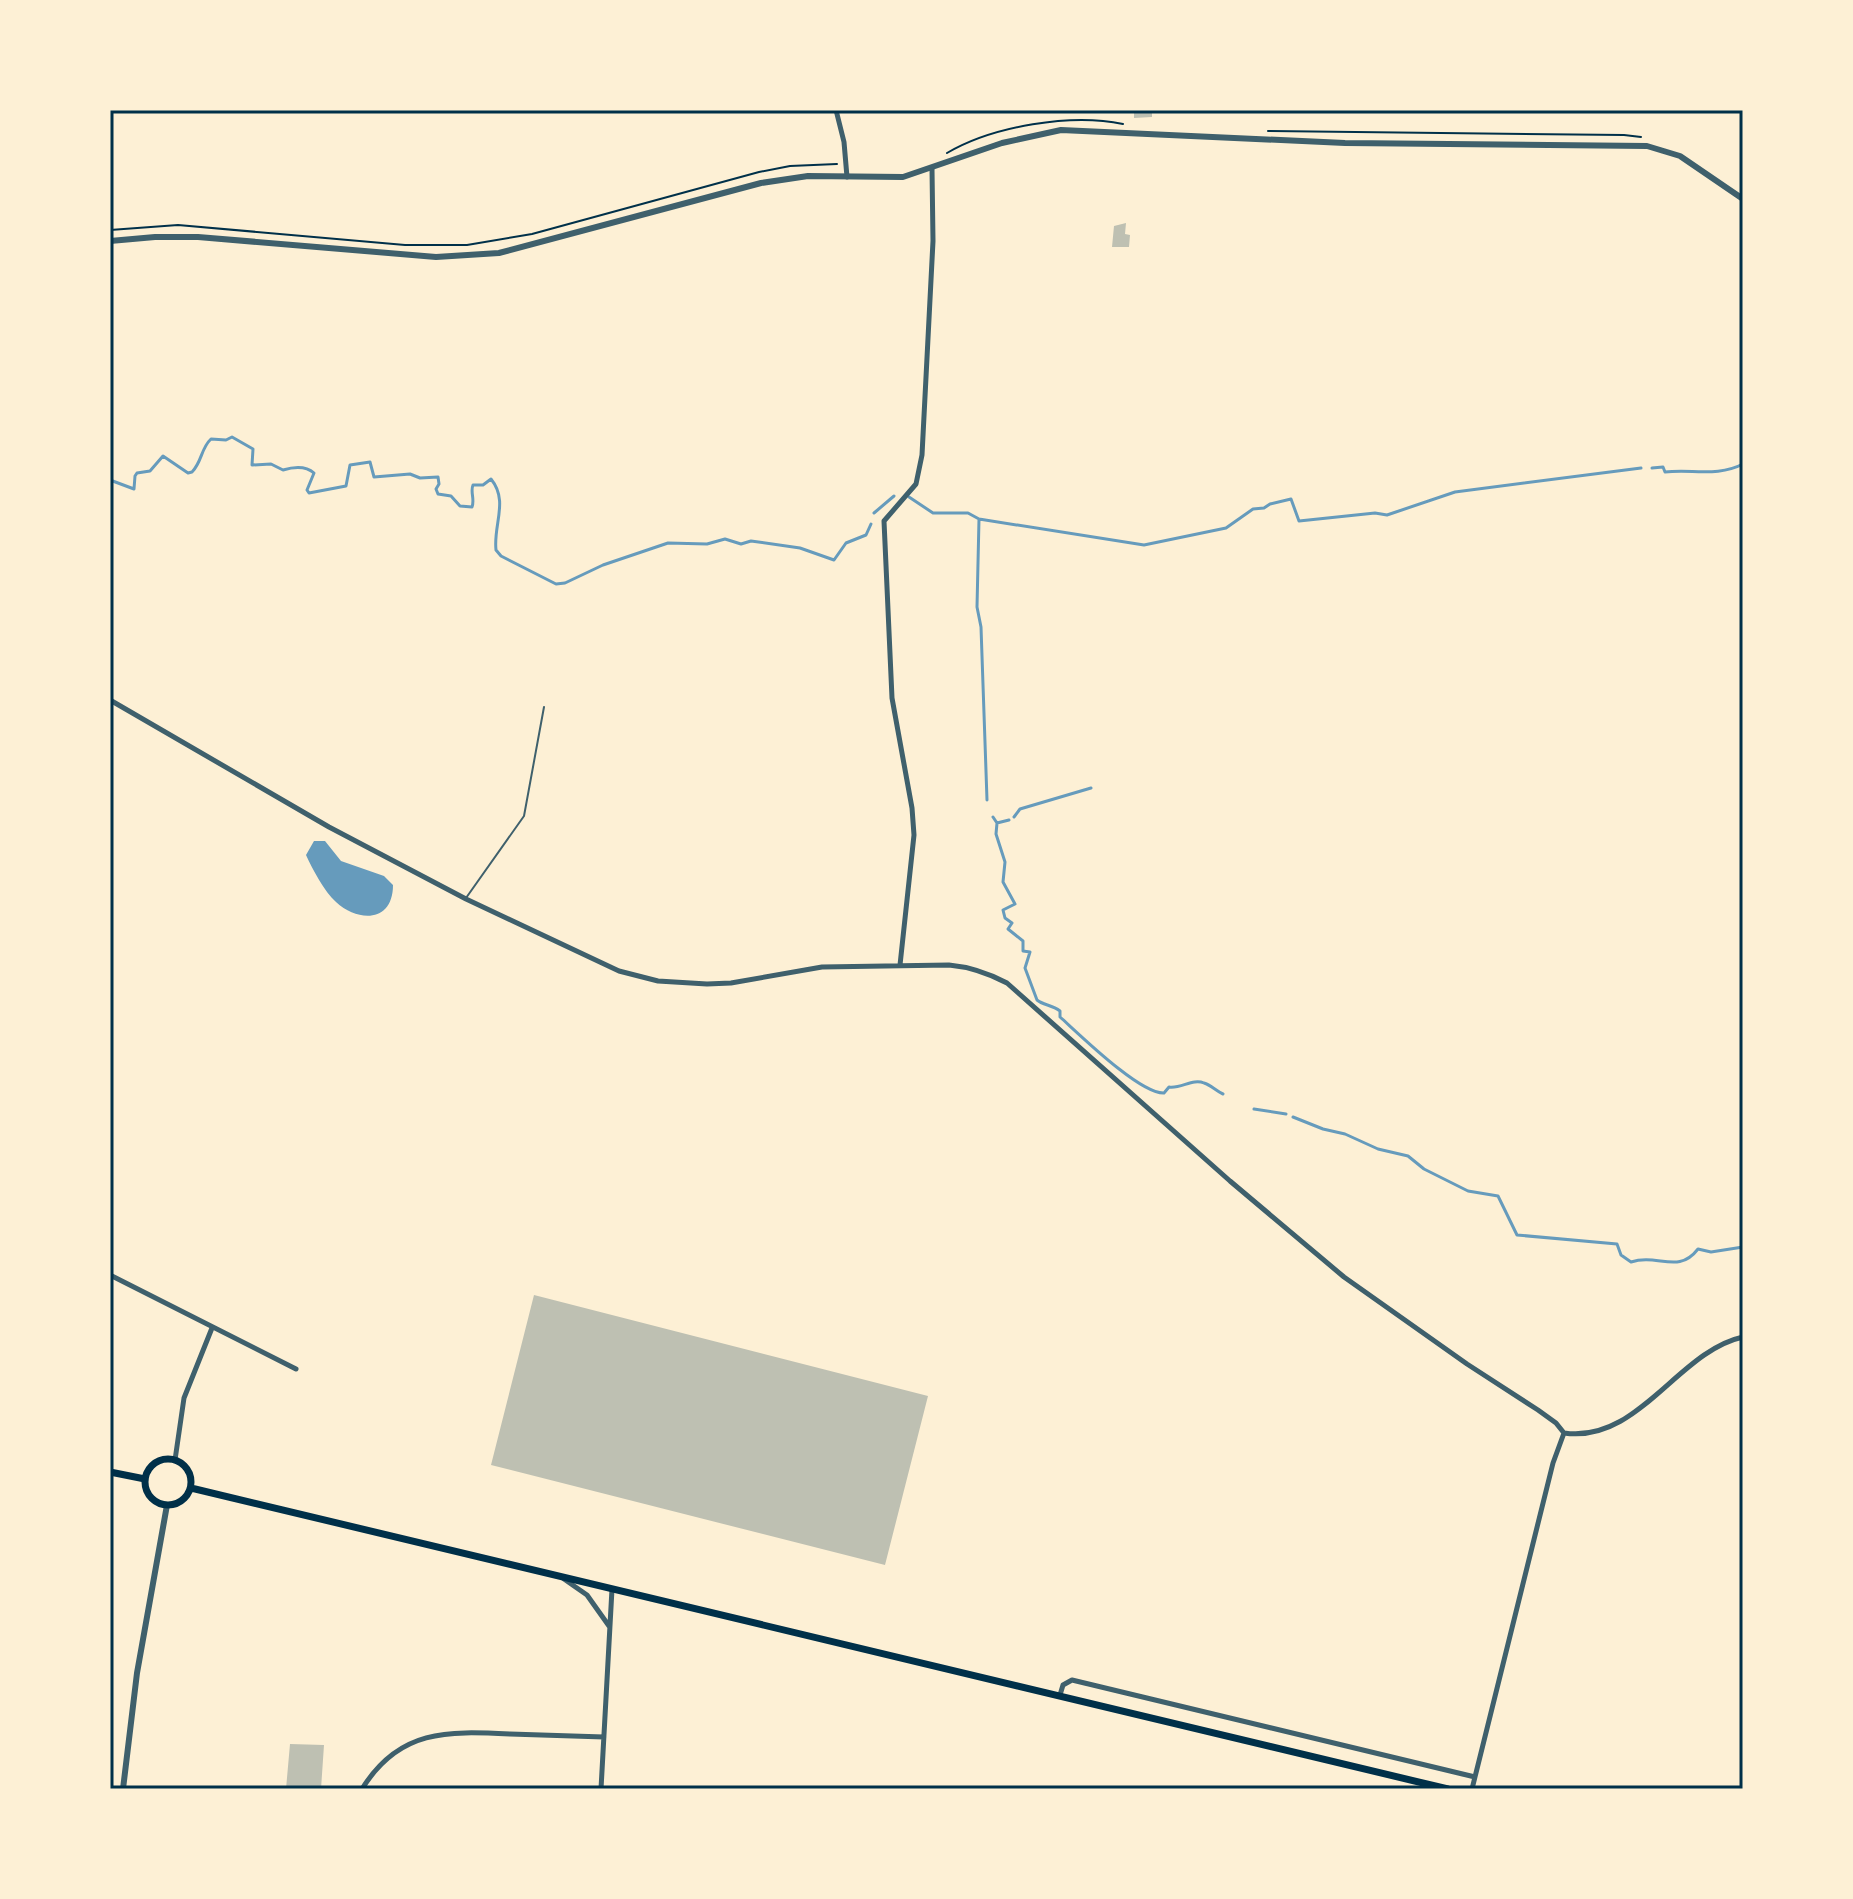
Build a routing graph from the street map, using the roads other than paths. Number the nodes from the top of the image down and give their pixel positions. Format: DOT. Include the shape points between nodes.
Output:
graph roads {
  1 [pos="836,110"];
  2 [pos="932,169"];
  3 [pos="847,177"];
  4 [pos="1743,199"];
  5 [pos="110,241"];
  6 [pos="110,700"];
  7 [pos="544,707"];
  8 [pos="466,899"];
  9 [pos="900,965"];
  10 [pos="110,1275"];
  11 [pos="212,1328"];
  12 [pos="1743,1337"];
  13 [pos="296,1369"];
  14 [pos="1564,1433"];
  15 [pos="175,1460"];
  16 [pos="110,1472"];
  17 [pos="145,1479"];
  18 [pos="191,1488"];
  19 [pos="167,1505"];
  20 [pos="561,1577"];
  21 [pos="612,1589"];
  22 [pos="609,1627"];
  23 [pos="1060,1695"];
  24 [pos="604,1737"];
  25 [pos="1475,1777"];
  26 [pos="123,1789"];
  27 [pos="362,1789"];
  28 [pos="601,1789"];
  29 [pos="1448,1789"];
  30 [pos="1472,1789"];
  1 -- 3 [label="street"];
  2 -- 3 [label="street" via="891,178"];
  2 -- 4 [label="street" via="1027,136 1080,129 1345,143 1631,145 1680,156"];
  2 -- 9 [label="street" via="922,455 916,484 884,521 892,698 914,835"];
  3 -- 5 [label="street" via="761,183 541,243 468,256 198,237"];
  6 -- 8 [label="street"];
  7 -- 8 [label="lane" via="524,816"];
  8 -- 9 [label="street" via="596,962 658,981 731,983 822,967"];
  9 -- 14 [label="street" via="969,967 1007,983 1344,1277"];
  10 -- 11 [label="street"];
  11 -- 13 [label="street"];
  11 -- 15 [label="street" via="184,1398"];
  12 -- 14 [label="street" via="1719,1346 1616,1425 1582,1436"];
  14 -- 25 [label="street"];
  15 -- 17 [label="main road" via="155,1463"];
  15 -- 18 [label="main road" via="187,1468"];
  16 -- 17 [label="main road"];
  17 -- 19 [label="main road" via="151,1497"];
  18 -- 19 [label="main road" via="184,1499"];
  18 -- 20 [label="main road"];
  19 -- 26 [label="street"];
  20 -- 21 [label="main road"];
  20 -- 22 [label="street" via="587,1595"];
  21 -- 22 [label="street"];
  21 -- 23 [label="main road"];
  22 -- 24 [label="street"];
  23 -- 25 [label="street" via="1072,1680"];
  23 -- 29 [label="main road"];
  24 -- 27 [label="street" via="442,1733 394,1753"];
  24 -- 28 [label="street"];
  25 -- 30 [label="street"];
}
